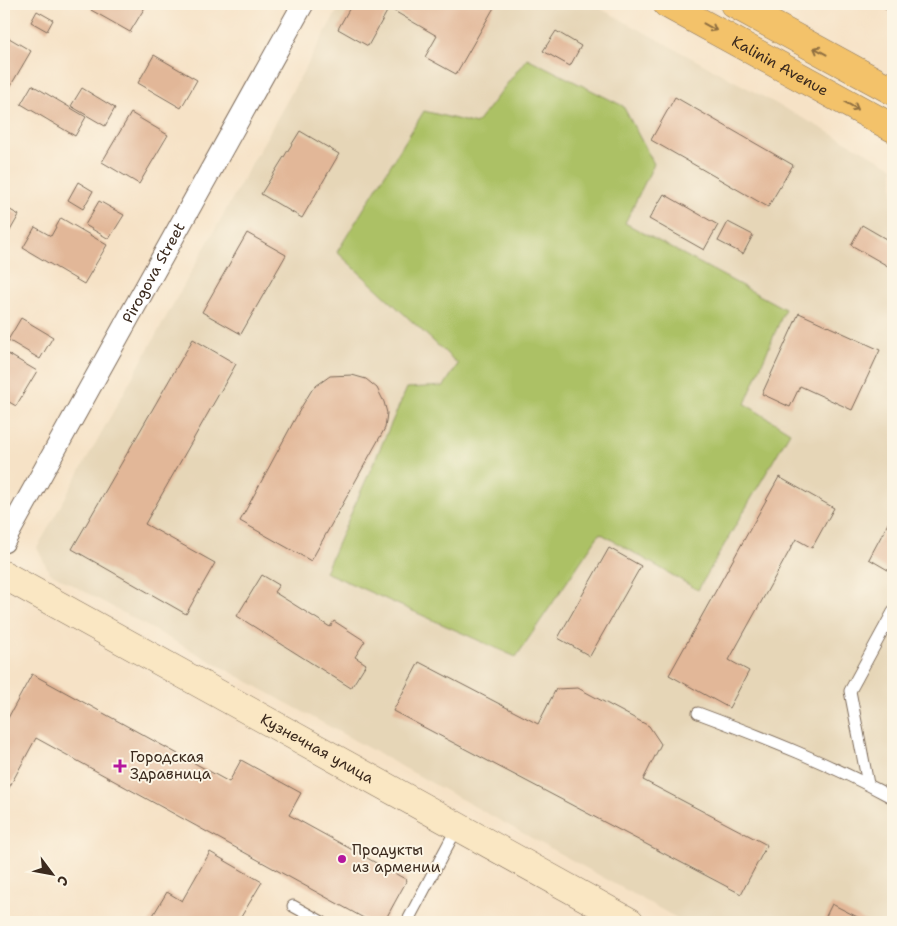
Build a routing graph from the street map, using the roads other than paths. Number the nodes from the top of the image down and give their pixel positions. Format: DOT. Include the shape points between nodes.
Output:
graph roads {
  1 [pos="303,4"];
  2 [pos="667,4"];
  3 [pos="734,4"];
  4 [pos="888,4"];
  5 [pos="893,5"];
  6 [pos="893,91"];
  7 [pos="893,128"];
  8 [pos="4,542"];
  9 [pos="4,575"];
  10 [pos="893,612"];
  11 [pos="698,713"];
  12 [pos="868,784"];
  13 [pos="893,798"];
  14 [pos="458,826"];
  15 [pos="293,906"];
  16 [pos="322,922"];
  17 [pos="407,922"];
  18 [pos="630,922"];
  1 -- 8 [label="street, Pirogova Street"];
  2 -- 7 [label="main road, Kalinin Avenue, one-way"];
  6 -- 3 [label="main road, one-way"];
  4 -- 5 [label="lane"];
  9 -- 14 [label="street, Кузнечная улица"];
  10 -- 12 [label="lane" via="850,691"];
  11 -- 12 [label="lane" via="774,742"];
  12 -- 13 [label="lane"];
  14 -- 17 [label="lane"];
  14 -- 18 [label="street, Кузнечная улица"];
  15 -- 16 [label="lane"];
}
